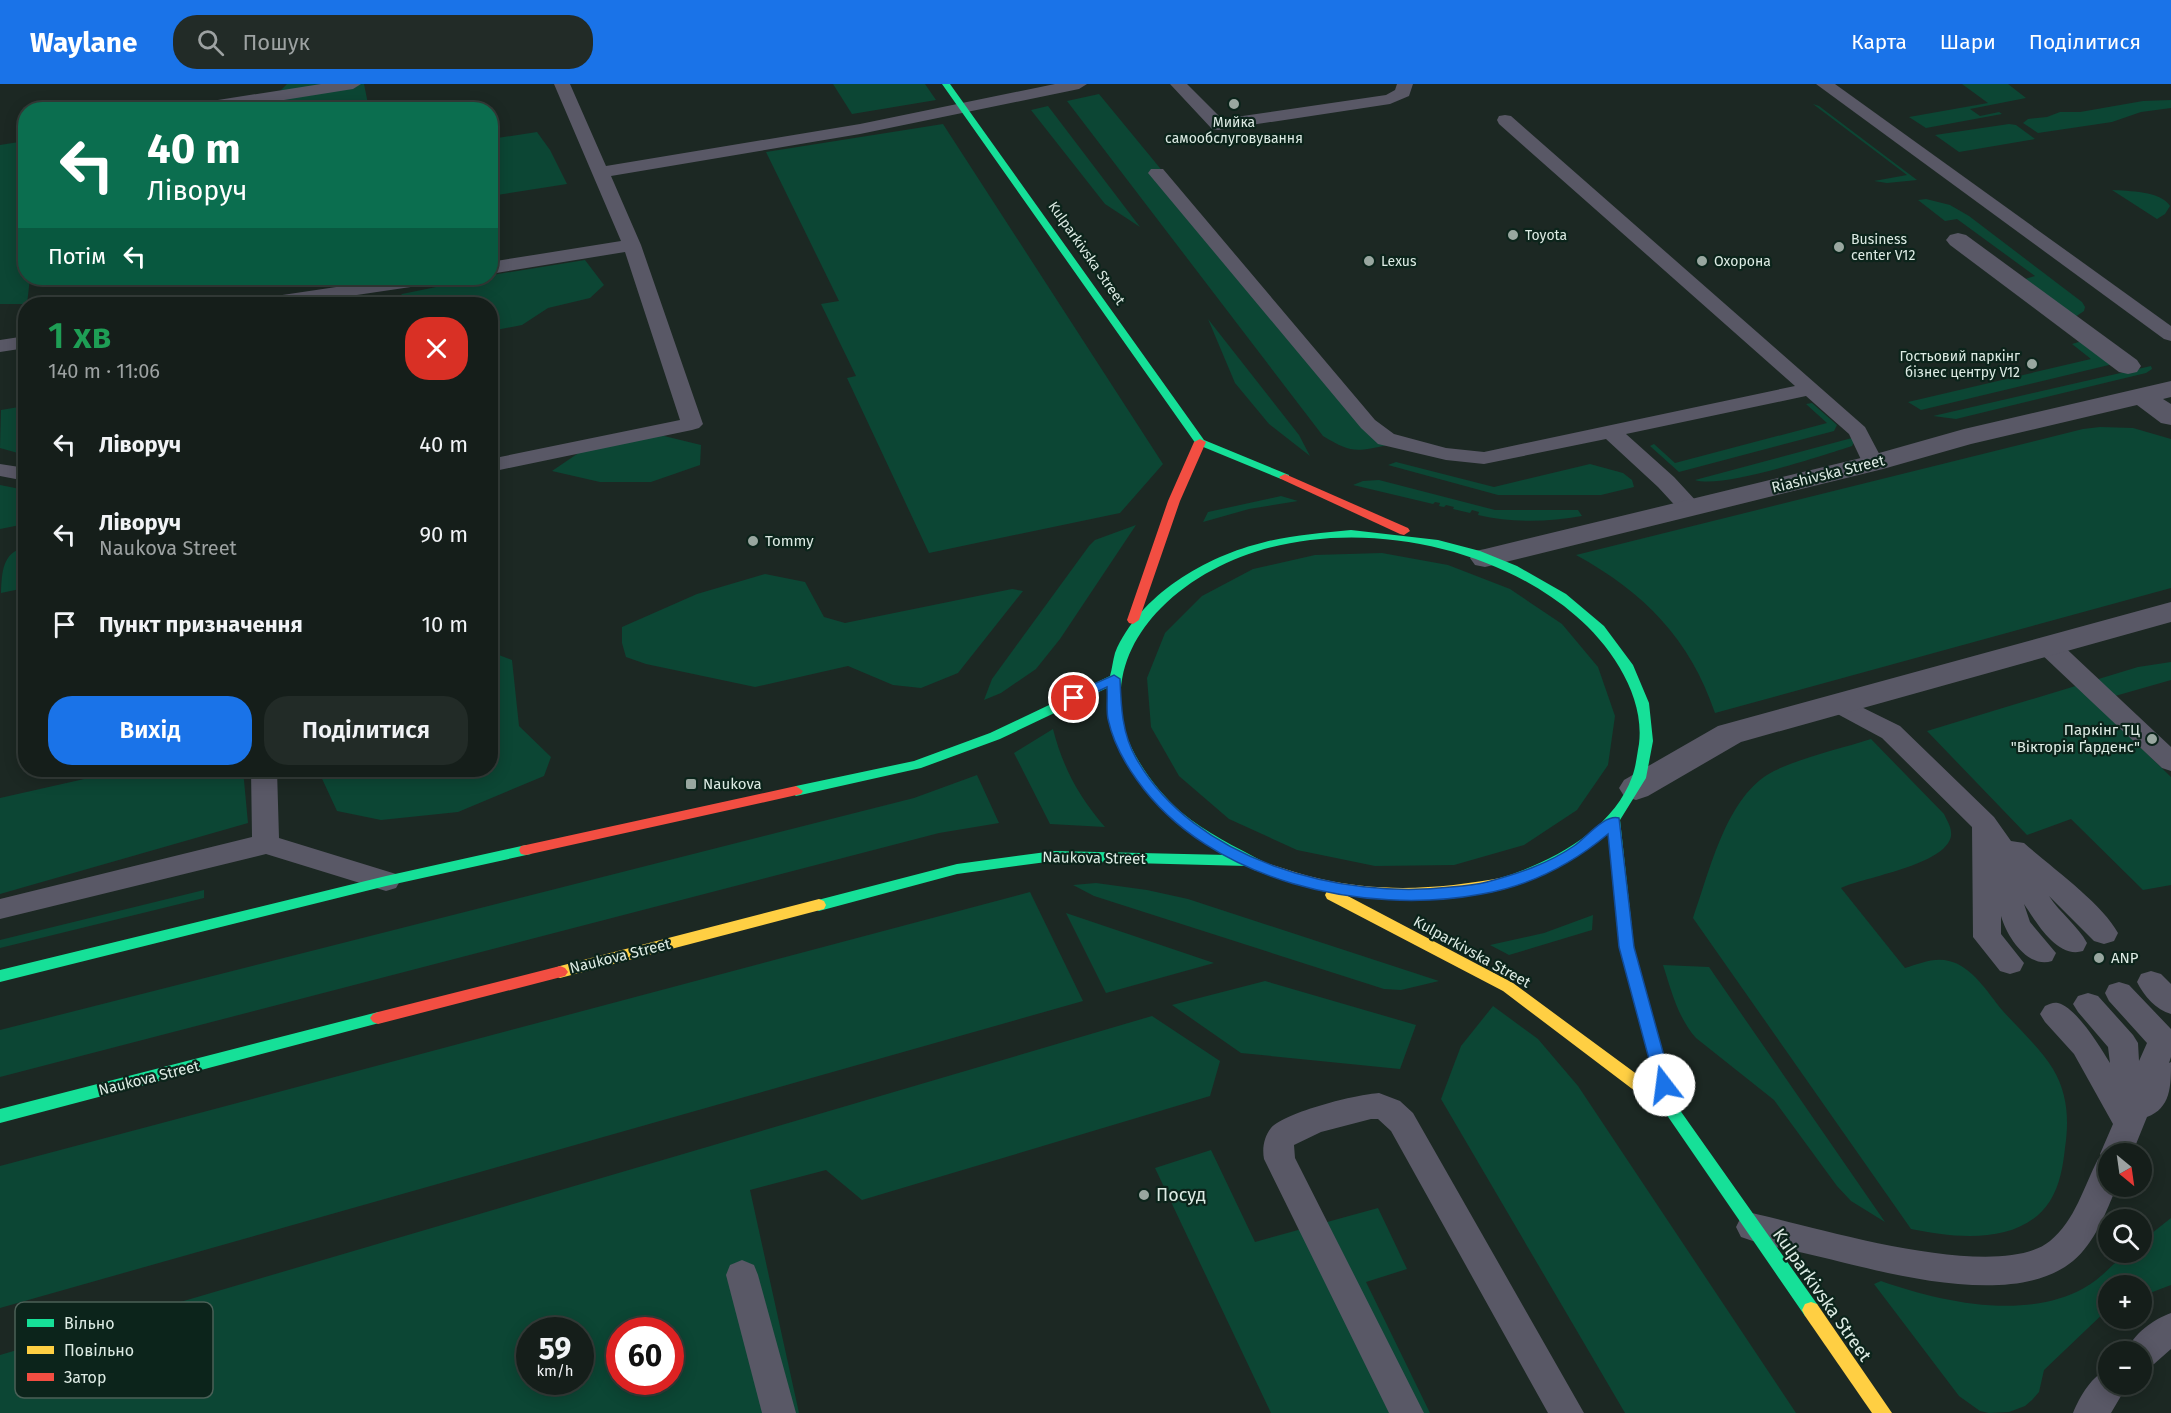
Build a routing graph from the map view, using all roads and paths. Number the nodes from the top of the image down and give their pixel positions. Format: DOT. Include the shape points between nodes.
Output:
graph roads {
  1 [pos="353,84"];
  2 [pos="562,84"];
  3 [pos="946,84"];
  4 [pos="1079,84"];
  5 [pos="1178,84"];
  6 [pos="1405,84"];
  7 [pos="1824,84"];
  8 [pos="237,102"];
  9 [pos="962,107"];
  10 [pos="1505,120"];
  11 [pos="601,172"];
  12 [pos="1157,173"];
  13 [pos="1958,240"];
  14 [pos="632,245"];
  15 [pos="498,267"];
  16 [pos="386,285"];
  17 [pos="308,297"];
  18 [pos="2171,316"];
  19 [pos="2151,320"];
  20 [pos="2171,335"];
  21 [pos="18,343"];
  22 [pos="0,346"];
  23 [pos="2128,366"];
  24 [pos="1812,389"];
  25 [pos="2171,389"];
  26 [pos="2142,396"];
  27 [pos="2171,417"];
  28 [pos="1611,432"];
  29 [pos="1200,442"];
  30 [pos="1873,463"];
  31 [pos="498,464"];
  32 [pos="0,470"];
  33 [pos="18,473"];
  34 [pos="1690,508"];
  35 [pos="1426,542"];
  36 [pos="1485,558"];
  37 [pos="2171,612"];
  38 [pos="1125,642"];
  39 [pos="2048,646"];
  40 [pos="1114,679"];
  41 [pos="1839,704"];
  42 [pos="2161,739"];
  43 [pos="2171,762"];
  44 [pos="264,777"];
  45 [pos="1636,788"];
  46 [pos="1614,822"];
  47 [pos="1985,824"];
  48 [pos="266,844"];
  49 [pos="1248,861"];
  50 [pos="386,881"];
  51 [pos="1307,882"];
  52 [pos="0,909"];
  53 [pos="2104,933"];
  54 [pos="2073,943"];
  55 [pos="2042,953"];
  56 [pos="2010,963"];
  57 [pos="0,976"];
  58 [pos="2151,982"];
  59 [pos="2119,993"];
  60 [pos="2171,1003"];
  61 [pos="2088,1004"];
  62 [pos="2055,1014"];
  63 [pos="2171,1074"];
  64 [pos="1670,1108"];
  65 [pos="0,1116"];
  66 [pos="2129,1124"];
  67 [pos="2121,1143"];
  68 [pos="2098,1192"];
  69 [pos="1752,1227"];
  70 [pos="742,1275"];
  71 [pos="2171,1328"];
  72 [pos="2152,1344"];
  73 [pos="2103,1395"];
  74 [pos="779,1413"];
  75 [pos="1407,1413"];
  76 [pos="1567,1413"];
  77 [pos="1883,1413"];
  78 [pos="2090,1413"];
  1 -- 8 [label="lane"];
  2 -- 11 [label="lane"];
  3 -- 9 [label="main road, Kulparkivska Street"];
  4 -- 9 [label="lane"];
  5 -- 6 [label="lane" via="1218,125 1390,99 1403,93"];
  7 -- 19 [label="lane"];
  9 -- 11 [label="lane" via="860,129"];
  9 -- 29 [label="main road, Kulparkivska Street"];
  10 -- 24 [label="lane"];
  11 -- 14 [label="lane"];
  12 -- 28 [label="lane" via="1368,424 1386,439 1446,454 1484,458"];
  13 -- 23 [label="street"];
  14 -- 15 [label="lane"];
  14 -- 31 [label="lane" via="692,424"];
  16 -- 17 [label="lane"];
  18 -- 19 [label="lane"];
  19 -- 20 [label="lane"];
  21 -- 22 [label="lane"];
  24 -- 28 [label="lane"];
  24 -- 30 [label="lane" via="1858,431"];
  25 -- 26 [label="street, Riashivska Street"];
  26 -- 27 [label="street"];
  26 -- 30 [label="street, Riashivska Street" via="1964,437"];
  28 -- 34 [label="lane"];
  29 -- 35 [label="main road"];
  29 -- 38 [label="main road" via="1174,501"];
  30 -- 34 [label="street, Riashivska Street"];
  32 -- 33 [label="lane"];
  34 -- 36 [label="street, Riashivska Street"];
  35 -- 36 [label="main road"];
  35 -- 38 [label="main road" via="1351,534 1278,542 1213,563 1160,597"];
  36 -- 45 [label="main road" via="1539,582 1586,615 1621,653 1643,697 1648,743"];
  37 -- 39 [label="street"];
  38 -- 40 [label="main road"];
  39 -- 41 [label="street"];
  39 -- 42 [label="lane"];
  40 -- 49 [label="main road" via="1115,719 1129,758 1157,798 1197,832"];
  40 -- 50 [label="main road" via="995,736 916,765"];
  41 -- 45 [label="street" via="1730,734"];
  41 -- 47 [label="lane" via="1892,732"];
  42 -- 43 [label="lane"];
  44 -- 48 [label="lane"];
  45 -- 46 [label="main road"];
  46 -- 51 [label="main road" via="1579,850 1535,873 1484,889 1426,895 1366,893"];
  46 -- 64 [label="main road, Kulparkivska Street" via="1627,947"];
  47 -- 53 [label="lane"];
  47 -- 54 [label="lane" via="2048,917"];
  47 -- 55 [label="lane" via="2018,927"];
  47 -- 56 [label="lane" via="1987,937"];
  48 -- 50 [label="lane"];
  48 -- 52 [label="lane"];
  49 -- 51 [label="main road"];
  49 -- 65 [label="main road, Naukova Street" via="1053,856 957,868"];
  50 -- 57 [label="main road"];
  51 -- 64 [label="main road, Kulparkivska Street" via="1508,987"];
  58 -- 60 [label="lane"];
  59 -- 66 [label="lane" via="2163,1040"];
  61 -- 66 [label="lane" via="2124,1043"];
  62 -- 66 [label="lane" via="2084,1046"];
  63 -- 66 [label="lane"];
  64 -- 69 [label="main road, Kulparkivska Street"];
  66 -- 67 [label="lane"];
  68 -- 69 [label="lane" via="2082,1227 2062,1252 2026,1268 1982,1272 1930,1266"];
  69 -- 77 [label="main road, Kulparkivska Street"];
  70 -- 74 [label="lane"];
  71 -- 72 [label="lane"];
  73 -- 78 [label="lane"];
  75 -- 76 [label="lane" via="1280,1159 1278,1147 1283,1135 1295,1128 1364,1107 1379,1106 1392,1111 1402,1122"];
}
